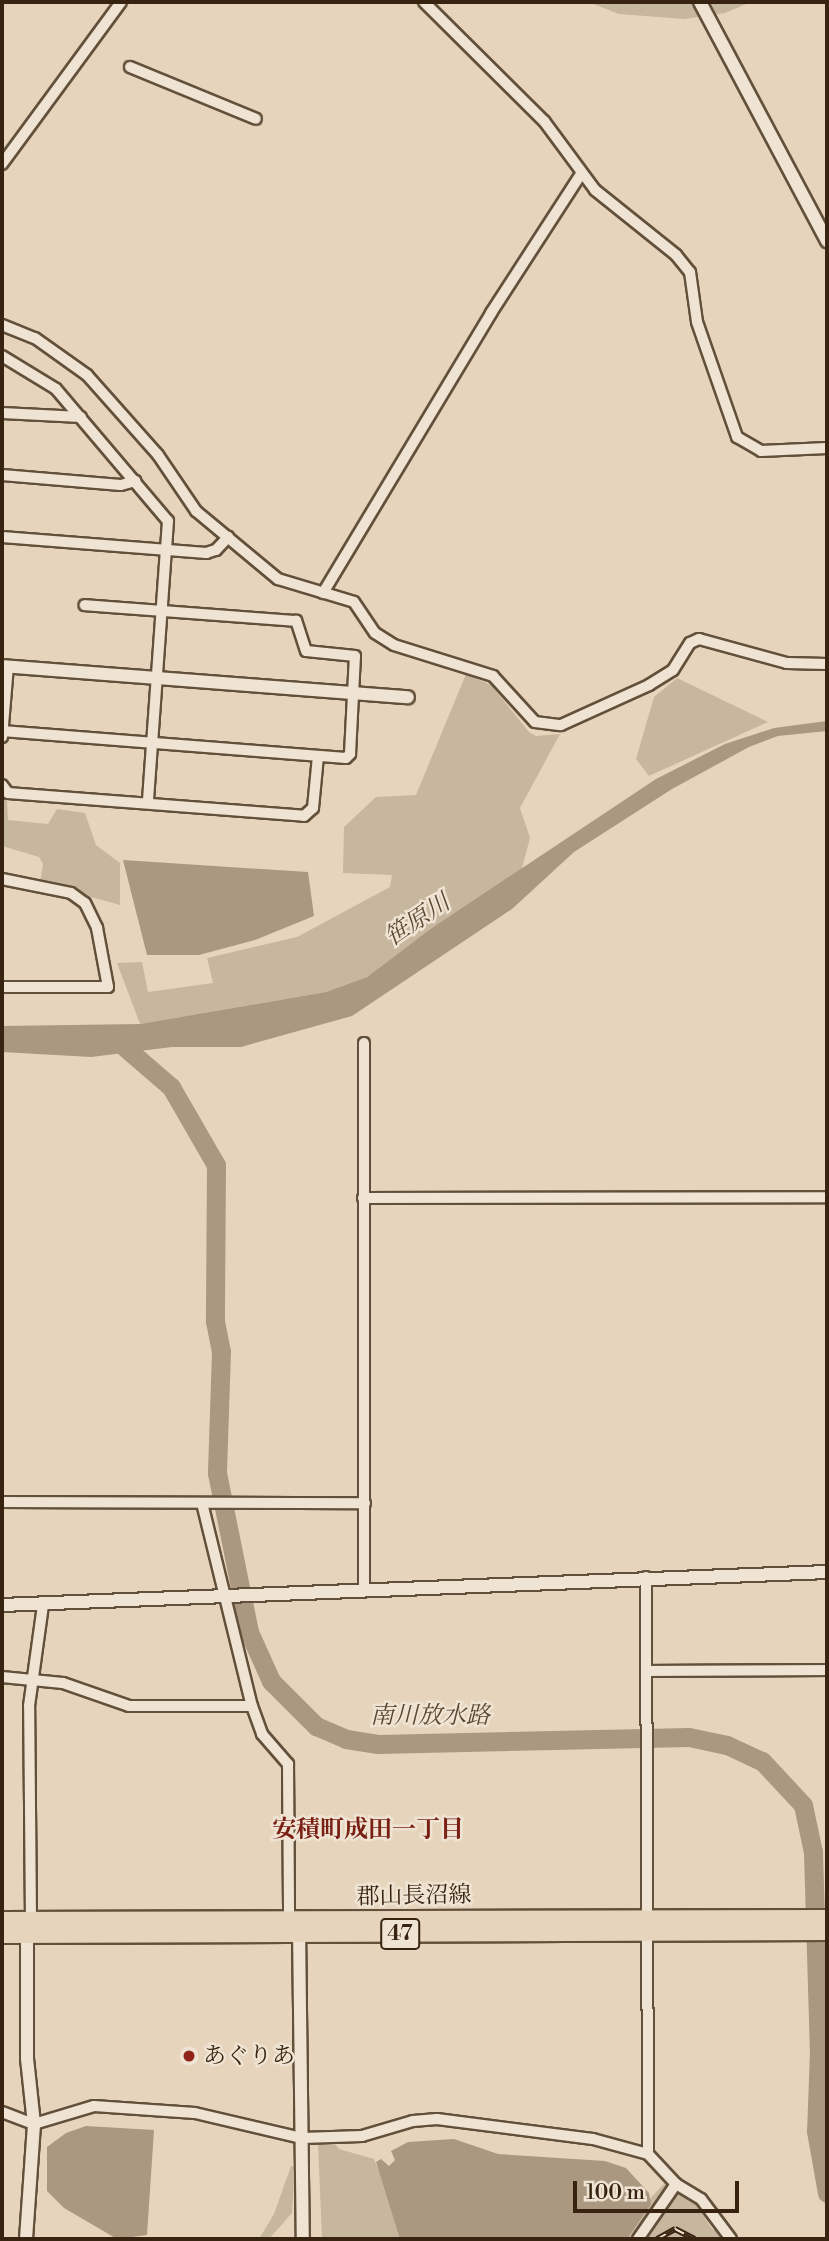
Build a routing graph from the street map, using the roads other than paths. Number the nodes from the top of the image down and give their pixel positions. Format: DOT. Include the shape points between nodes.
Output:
graph roads {
  1 [pos="121,2"];
  2 [pos="424,2"];
  3 [pos="700,2"];
  4 [pos="130,67"];
  5 [pos="256,120"];
  6 [pos="2,164"];
  7 [pos="581,174"];
  8 [pos="827,241"];
  9 [pos="2,325"];
  10 [pos="2,356"];
  11 [pos="2,413"];
  12 [pos="81,417"];
  13 [pos="827,448"];
  14 [pos="2,475"];
  15 [pos="135,481"];
  16 [pos="2,537"];
  17 [pos="228,537"];
  18 [pos="167,550"];
  19 [pos="323,593"];
  20 [pos="85,605"];
  21 [pos="162,610"];
  22 [pos="827,664"];
  23 [pos="5,666"];
  24 [pos="158,678"];
  25 [pos="354,692"];
  26 [pos="408,696"];
  27 [pos="2,731"];
  28 [pos="2,737"];
  29 [pos="152,742"];
  30 [pos="318,756"];
  31 [pos="2,785"];
  32 [pos="148,802"];
  33 [pos="2,879"];
  34 [pos="2,987"];
  35 [pos="364,1043"];
  36 [pos="827,1197"];
  37 [pos="363,1198"];
  38 [pos="2,1502"];
  39 [pos="202,1503"];
  40 [pos="365,1503"];
  41 [pos="827,1572"];
  42 [pos="646,1577"];
  43 [pos="364,1590"];
  44 [pos="226,1597"];
  45 [pos="2,1605"];
  46 [pos="43,1605"];
  47 [pos="647,1671"];
  48 [pos="827,1671"];
  49 [pos="2,1677"];
  50 [pos="33,1679"];
  51 [pos="252,1706"];
  52 [pos="827,1918"];
  53 [pos="2,1920"];
  54 [pos="647,1924"];
  55 [pos="28,1925"];
  56 [pos="296,1925"];
  57 [pos="799,1925"];
  58 [pos="827,1932"];
  59 [pos="2,1935"];
  60 [pos="2,2112"];
  61 [pos="34,2124"];
  62 [pos="302,2138"];
  63 [pos="648,2154"];
  64 [pos="676,2184"];
  65 [pos="26,2239"];
  66 [pos="303,2239"];
  67 [pos="638,2239"];
  68 [pos="731,2239"];
  1 -- 6 [label="street"];
  2 -- 7 [label="street" via="544,121"];
  3 -- 8 [label="street"];
  4 -- 5 [label="street"];
  7 -- 13 [label="street" via="690,272 697,322 737,438 761,451"];
  7 -- 19 [label="street" via="491,313"];
  9 -- 17 [label="street" via="35,338 87,375 158,455 196,511"];
  10 -- 12 [label="street" via="44,379"];
  11 -- 12 [label="street"];
  12 -- 15 [label="street"];
  14 -- 15 [label="street" via="121,485"];
  15 -- 18 [label="street" via="168,521"];
  16 -- 18 [label="street"];
  17 -- 18 [label="street" via="209,553"];
  17 -- 19 [label="street" via="278,579"];
  18 -- 21 [label="street"];
  19 -- 22 [label="street" via="354,602 375,633 394,645 493,676 526,715 543,724 561,725 649,685 673,670 696,639 788,663"];
  20 -- 21 [label="street"];
  21 -- 24 [label="street"];
  21 -- 25 [label="street" via="292,620 300,627 306,651 355,656"];
  23 -- 24 [label="street"];
  23 -- 27 [label="street"];
  24 -- 25 [label="street"];
  24 -- 29 [label="street"];
  25 -- 26 [label="street"];
  25 -- 30 [label="street" via="351,754"];
  27 -- 28 [label="street"];
  27 -- 29 [label="street"];
  29 -- 30 [label="street"];
  29 -- 32 [label="street"];
  30 -- 32 [label="street" via="313,808 304,816"];
  31 -- 32 [label="street" via="8,793"];
  33 -- 34 [label="street" via="71,893 85,903 97,928 108,987"];
  35 -- 37 [label="street"];
  36 -- 37 [label="street"];
  37 -- 40 [label="street"];
  38 -- 39 [label="street"];
  39 -- 40 [label="street"];
  39 -- 44 [label="street"];
  40 -- 43 [label="street"];
  41 -- 42 [label="street"];
  42 -- 43 [label="street"];
  42 -- 47 [label="street"];
  43 -- 44 [label="street"];
  44 -- 46 [label="street"];
  44 -- 51 [label="street"];
  45 -- 46 [label="street"];
  46 -- 50 [label="street"];
  47 -- 48 [label="street"];
  47 -- 54 [label="street"];
  49 -- 50 [label="street"];
  50 -- 51 [label="street" via="63,1683 129,1706"];
  50 -- 55 [label="street"];
  51 -- 56 [label="street" via="265,1739 288,1764"];
  52 -- 57 [label="main road, 郡山長沼線 / 47"];
  53 -- 55 [label="main road, 郡山長沼線 / 47"];
  54 -- 56 [label="main road, 郡山長沼線 / 47"];
  54 -- 57 [label="main road, 郡山長沼線 / 47"];
  54 -- 63 [label="street"];
  55 -- 56 [label="main road, 郡山長沼線 / 47"];
  55 -- 59 [label="main road, 郡山長沼線 / 47"];
  55 -- 61 [label="street" via="27,2059"];
  56 -- 62 [label="street"];
  57 -- 58 [label="main road, 郡山長沼線 / 47"];
  60 -- 61 [label="street"];
  61 -- 62 [label="street" via="94,2106 195,2113"];
  61 -- 65 [label="street"];
  62 -- 63 [label="street" via="362,2136 437,2119 593,2139"];
  62 -- 66 [label="street"];
  63 -- 64 [label="street"];
  64 -- 67 [label="street"];
  64 -- 68 [label="street" via="701,2199"];
}
